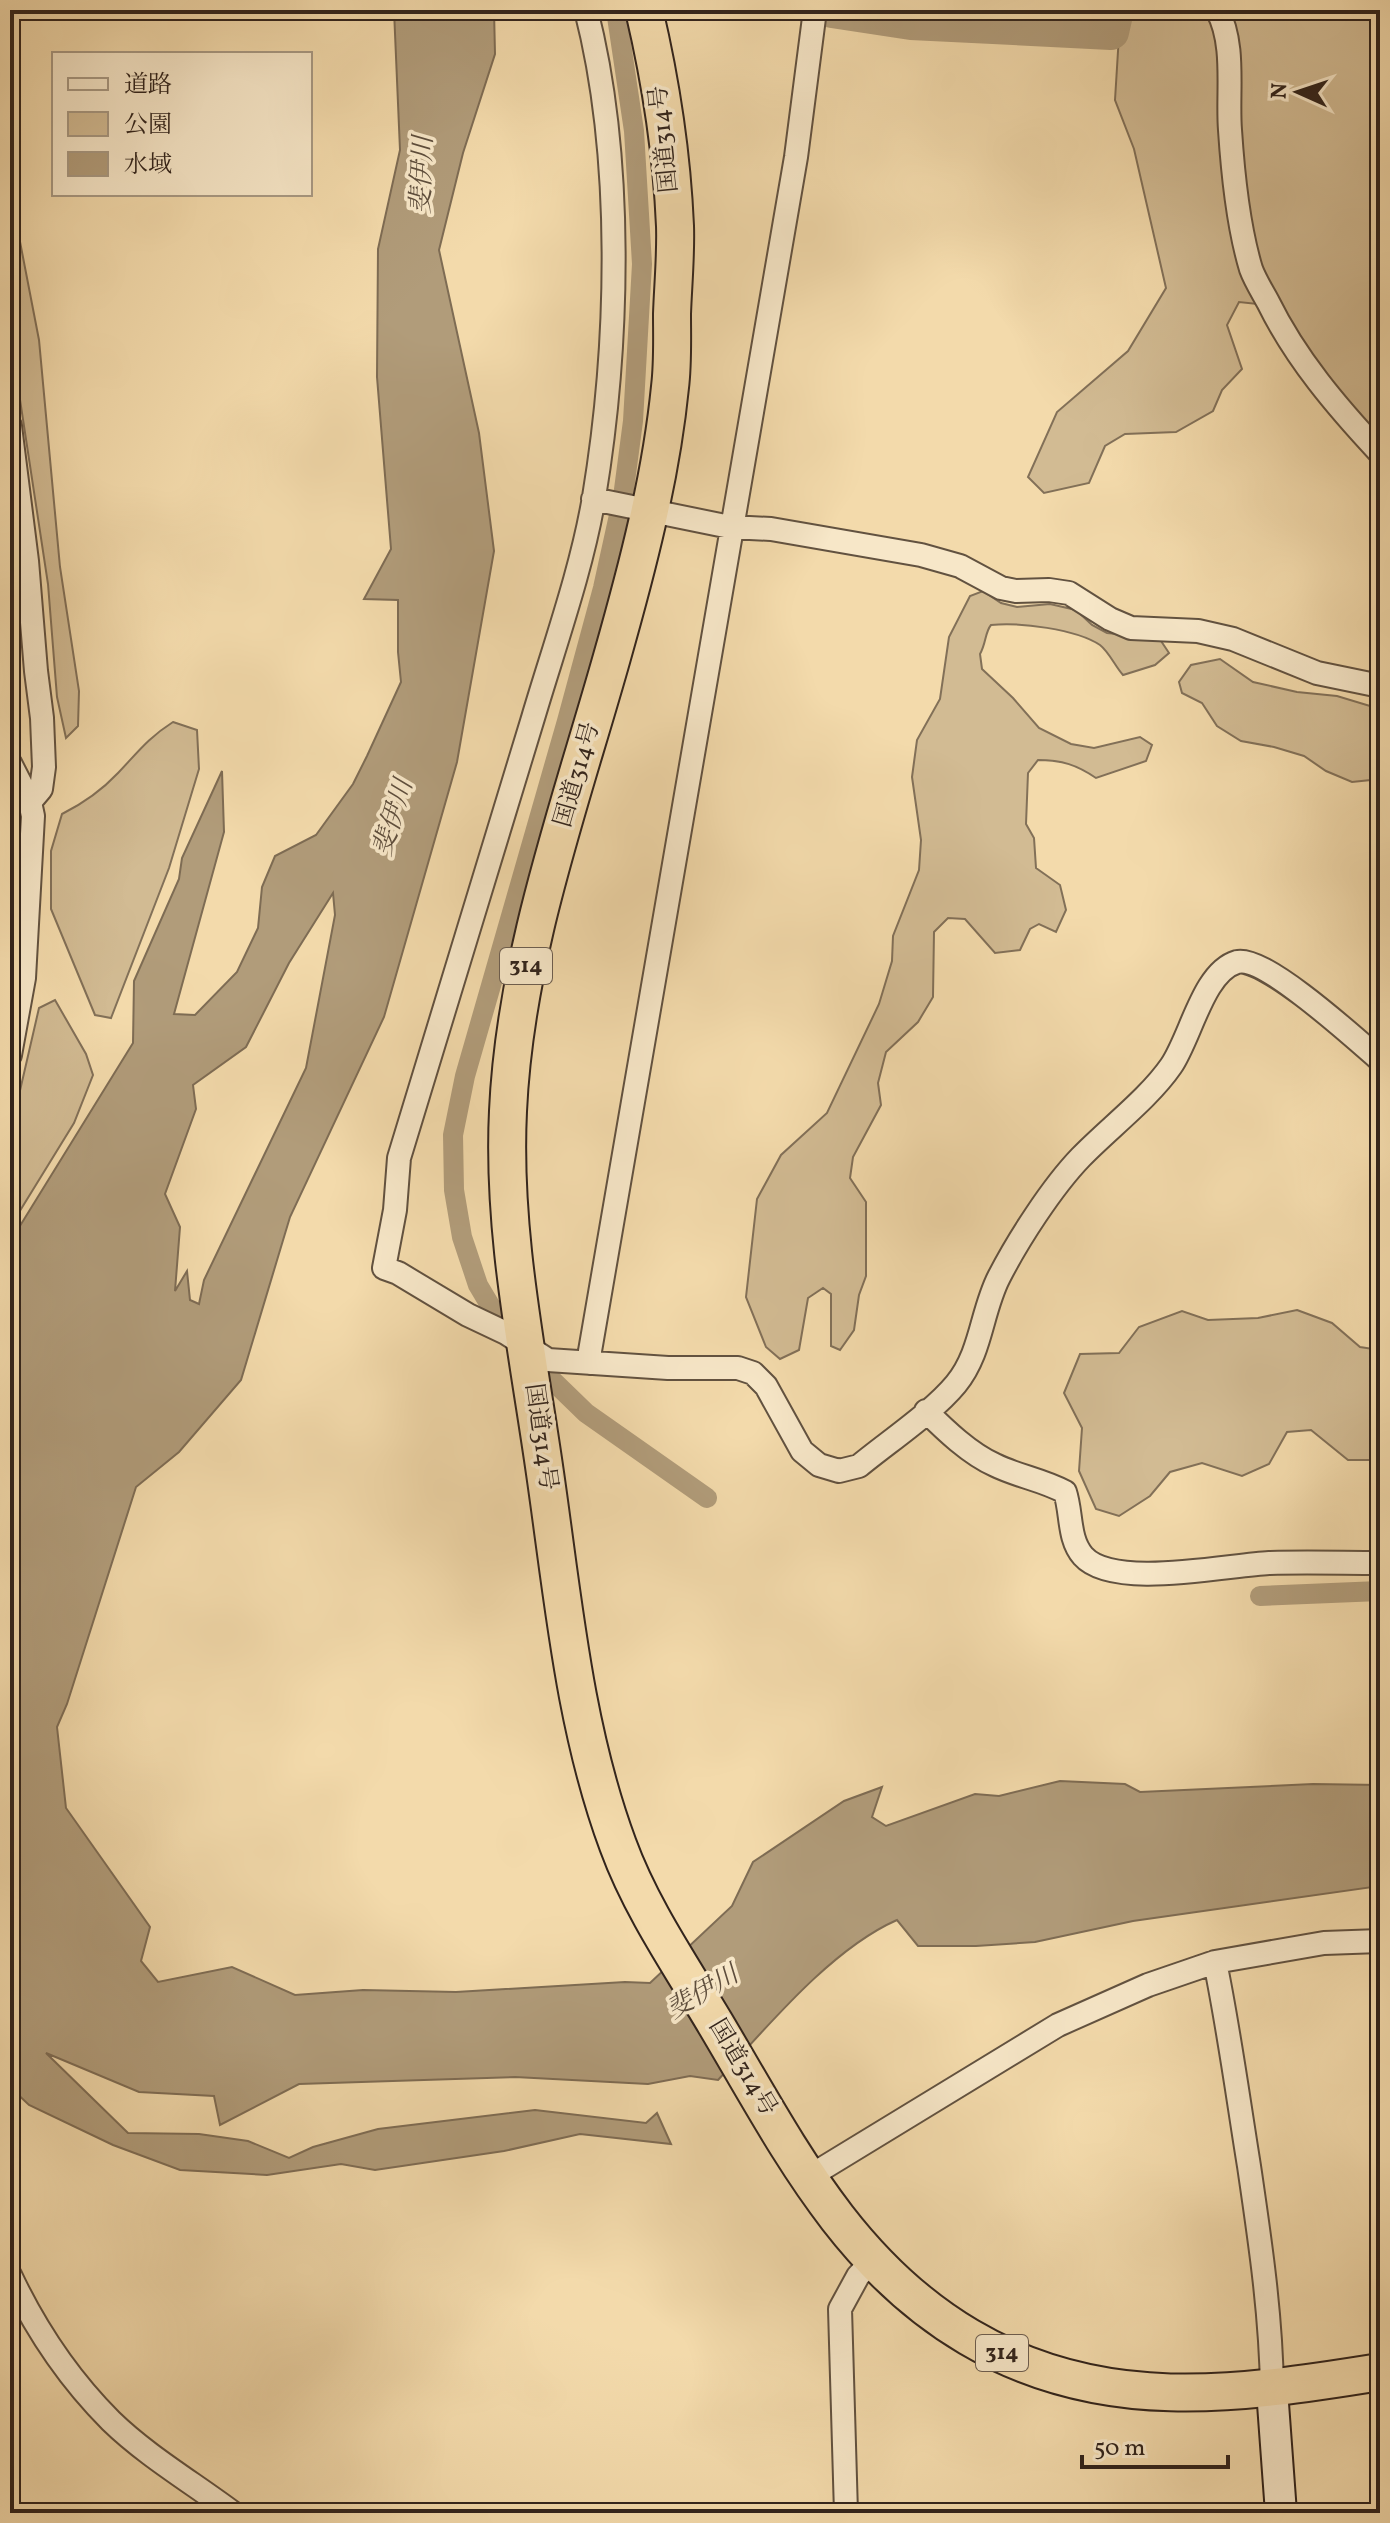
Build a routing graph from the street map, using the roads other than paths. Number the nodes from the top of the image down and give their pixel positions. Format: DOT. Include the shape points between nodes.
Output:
graph roads {
  1 [pos="586,10"];
  2 [pos="644,10"];
  3 [pos="815,10"];
  4 [pos="1217,10"];
  5 [pos="10,426"];
  6 [pos="1380,453"];
  7 [pos="593,499"];
  8 [pos="651,510"];
  9 [pos="730,527"];
  10 [pos="1380,686"];
  11 [pos="10,763"];
  12 [pos="30,802"];
  13 [pos="18,948"];
  14 [pos="10,1055"];
  15 [pos="1380,1060"];
  16 [pos="527,1348"];
  17 [pos="590,1363"];
  18 [pos="926,1411"];
  19 [pos="1380,1563"];
  20 [pos="1380,1941"];
  21 [pos="1215,1962"];
  22 [pos="804,2173"];
  23 [pos="872,2261"];
  24 [pos="10,2275"];
  25 [pos="1380,2372"];
  26 [pos="1272,2390"];
  27 [pos="233,2513"];
  28 [pos="846,2513"];
  29 [pos="1281,2513"];
  1 -- 7 [label="street" via="608,134 614,267 607,394"];
  2 -- 8 [label="highway, 国道314号 / 314" via="658,71 675,226 671,384"];
  3 -- 9 [label="street" via="796,157"];
  4 -- 6 [label="street" via="1227,50 1238,205 1252,270 1277,321 1330,400"];
  5 -- 12 [label="street" via="42,718 41,789"];
  7 -- 8 [label="street"];
  7 -- 16 [label="street" via="399,1158 384,1268"];
  8 -- 9 [label="street"];
  8 -- 16 [label="highway, 国道314号 / 314" via="526,965 508,1110 507,1167"];
  9 -- 10 [label="street" via="921,555 960,566 1001,588 1069,593 1131,628 1198,631 1233,639 1317,673"];
  9 -- 17 [label="street"];
  11 -- 12 [label="street"];
  12 -- 13 [label="street" via="28,892"];
  13 -- 14 [label="street" via="20,1006"];
  15 -- 18 [label="street" via="1257,964 1240,961 1221,969 1169,1069 1059,1181 999,1277 972,1359 955,1385"];
  16 -- 17 [label="street" via="548,1360"];
  16 -- 22 [label="highway, 国道314号 / 314" via="583,1720 620,1853 655,1922"];
  17 -- 18 [label="street" via="738,1368 753,1373 766,1386 802,1451 819,1465 839,1471 859,1466"];
  18 -- 19 [label="street" via="995,1466 1065,1492 1073,1539 1094,1566 1166,1574 1265,1563"];
  20 -- 21 [label="street" via="1324,1943"];
  21 -- 22 [label="street" via="1058,2025"];
  21 -- 26 [label="street" via="1261,2250"];
  22 -- 23 [label="highway, 国道314号 / 314"];
  23 -- 26 [label="highway, 国道314号 / 314" via="913,2299 972,2339 1040,2370 1160,2394"];
  23 -- 28 [label="street" via="840,2309"];
  24 -- 27 [label="street" via="41,2334 112,2422"];
  25 -- 26 [label="highway, 国道314号 / 314"];
  26 -- 29 [label="main road"];
}
